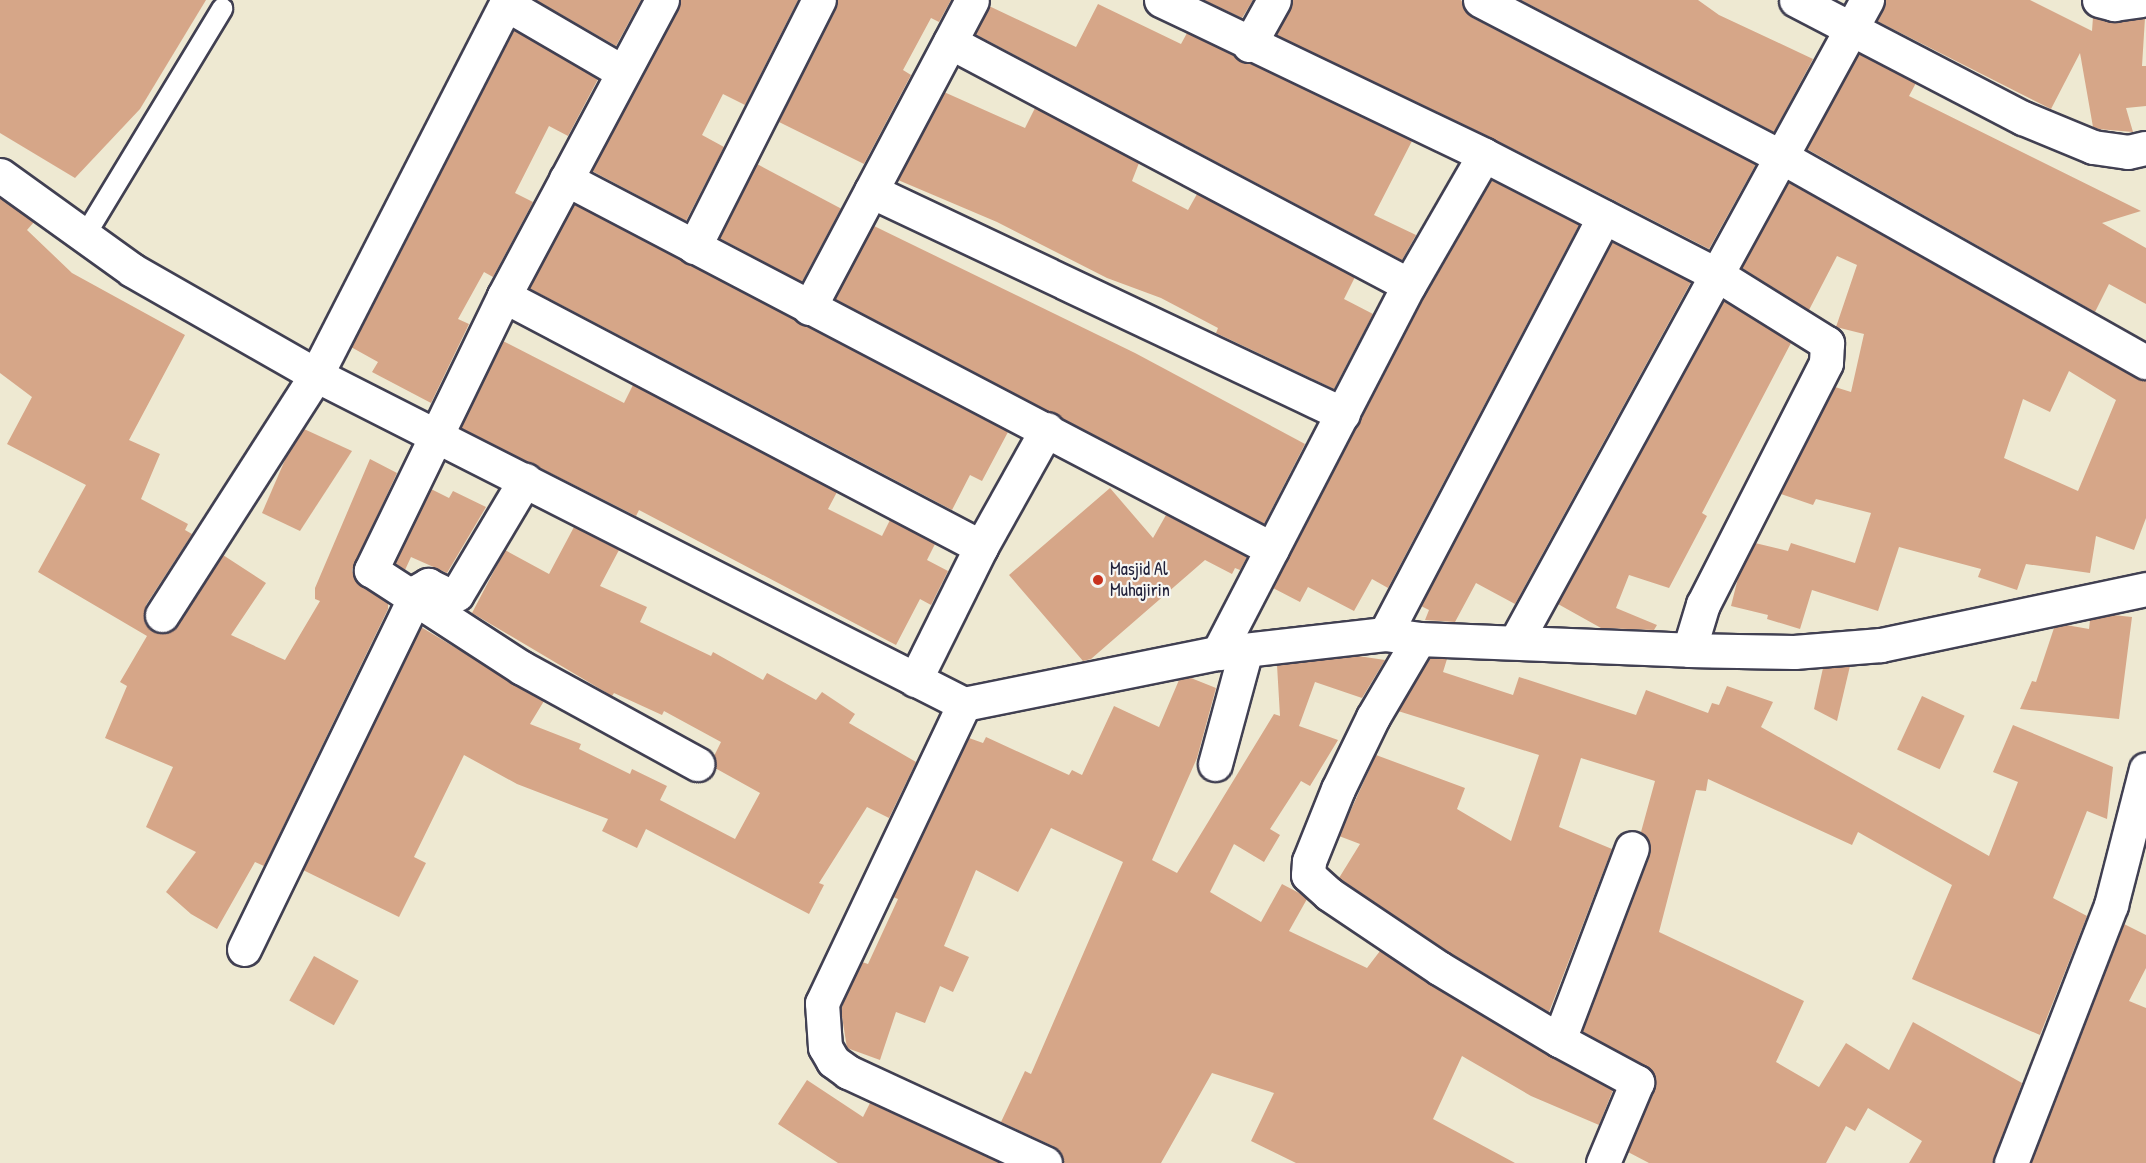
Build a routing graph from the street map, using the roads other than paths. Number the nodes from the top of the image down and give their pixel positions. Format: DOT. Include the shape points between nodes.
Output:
graph roads {
  1 [pos="662,0"];
  2 [pos="819,0"];
  3 [pos="972,0"];
  4 [pos="1161,0"];
  5 [pos="1274,0"];
  6 [pos="1480,0"];
  7 [pos="1796,0"];
  8 [pos="1867,0"];
  9 [pos="2099,0"];
  10 [pos="2140,0"];
  11 [pos="507,2"];
  12 [pos="222,9"];
  13 [pos="1852,29"];
  14 [pos="950,42"];
  15 [pos="1249,45"];
  16 [pos="623,72"];
  17 [pos="2146,148"];
  18 [pos="1484,155"];
  19 [pos="1780,156"];
  20 [pos="0,175"];
  21 [pos="566,179"];
  22 [pos="871,191"];
  23 [pos="1604,217"];
  24 [pos="84,237"];
  25 [pos="694,247"];
  26 [pos="1716,274"];
  27 [pos="1409,285"];
  28 [pos="504,296"];
  29 [pos="809,308"];
  30 [pos="2146,362"];
  31 [pos="316,375"];
  32 [pos="1343,414"];
  33 [pos="1047,429"];
  34 [pos="434,434"];
  35 [pos="525,480"];
  36 [pos="981,547"];
  37 [pos="1272,549"];
  38 [pos="2146,589"];
  39 [pos="414,599"];
  40 [pos="162,615"];
  41 [pos="1385,634"];
  42 [pos="1419,639"];
  43 [pos="1516,641"];
  44 [pos="1689,650"];
  45 [pos="1232,651"];
  46 [pos="915,680"];
  47 [pos="964,704"];
  48 [pos="697,764"];
  49 [pos="1215,764"];
  50 [pos="2146,769"];
  51 [pos="1632,849"];
  52 [pos="244,949"];
  53 [pos="1559,1040"];
  54 [pos="1045,1163"];
  55 [pos="1604,1163"];
  56 [pos="2011,1163"];
  1 -- 16 [label="street"];
  2 -- 25 [label="street"];
  3 -- 14 [label="street"];
  4 -- 15 [label="street"];
  5 -- 15 [label="street"];
  6 -- 19 [label="street"];
  7 -- 13 [label="street"];
  8 -- 13 [label="street"];
  9 -- 10 [label="street" via="2114,4"];
  11 -- 16 [label="street"];
  11 -- 31 [label="street"];
  12 -- 24 [label="lane"];
  13 -- 17 [label="street" via="2024,118 2093,147 2128,152"];
  13 -- 19 [label="street"];
  14 -- 22 [label="street"];
  14 -- 27 [label="street"];
  15 -- 18 [label="street"];
  16 -- 21 [label="street"];
  18 -- 23 [label="street"];
  18 -- 27 [label="street"];
  19 -- 26 [label="street"];
  19 -- 30 [label="street"];
  20 -- 24 [label="street"];
  21 -- 25 [label="street"];
  21 -- 28 [label="street"];
  22 -- 29 [label="street"];
  22 -- 32 [label="street"];
  23 -- 26 [label="street"];
  23 -- 41 [label="street"];
  24 -- 31 [label="street" via="132,270"];
  25 -- 29 [label="street"];
  26 -- 43 [label="street"];
  26 -- 44 [label="street" via="1827,343 1826,363 1702,604"];
  27 -- 32 [label="street"];
  28 -- 34 [label="street"];
  28 -- 36 [label="street"];
  29 -- 33 [label="street"];
  31 -- 34 [label="street"];
  31 -- 40 [label="street"];
  32 -- 37 [label="street"];
  33 -- 36 [label="street"];
  33 -- 37 [label="street"];
  34 -- 35 [label="street"];
  34 -- 39 [label="street" via="371,570"];
  35 -- 39 [label="street" via="457,594 451,596 428,585"];
  35 -- 46 [label="street"];
  36 -- 46 [label="street"];
  37 -- 45 [label="street"];
  38 -- 44 [label="street" via="1881,645 1794,652"];
  39 -- 48 [label="street" via="522,668"];
  39 -- 52 [label="street"];
  41 -- 42 [label="street"];
  41 -- 45 [label="street"];
  42 -- 43 [label="street"];
  42 -- 53 [label="street" via="1373,717 1338,789 1309,861 1308,875 1329,894 1438,968"];
  43 -- 44 [label="street"];
  45 -- 47 [label="street"];
  45 -- 49 [label="street"];
  46 -- 47 [label="street"];
  47 -- 54 [label="street" via="822,1003 825,1047 833,1061 848,1072"];
  50 -- 56 [label="street" via="2111,905"];
  51 -- 53 [label="street"];
  53 -- 55 [label="street" via="1637,1082"];
}
